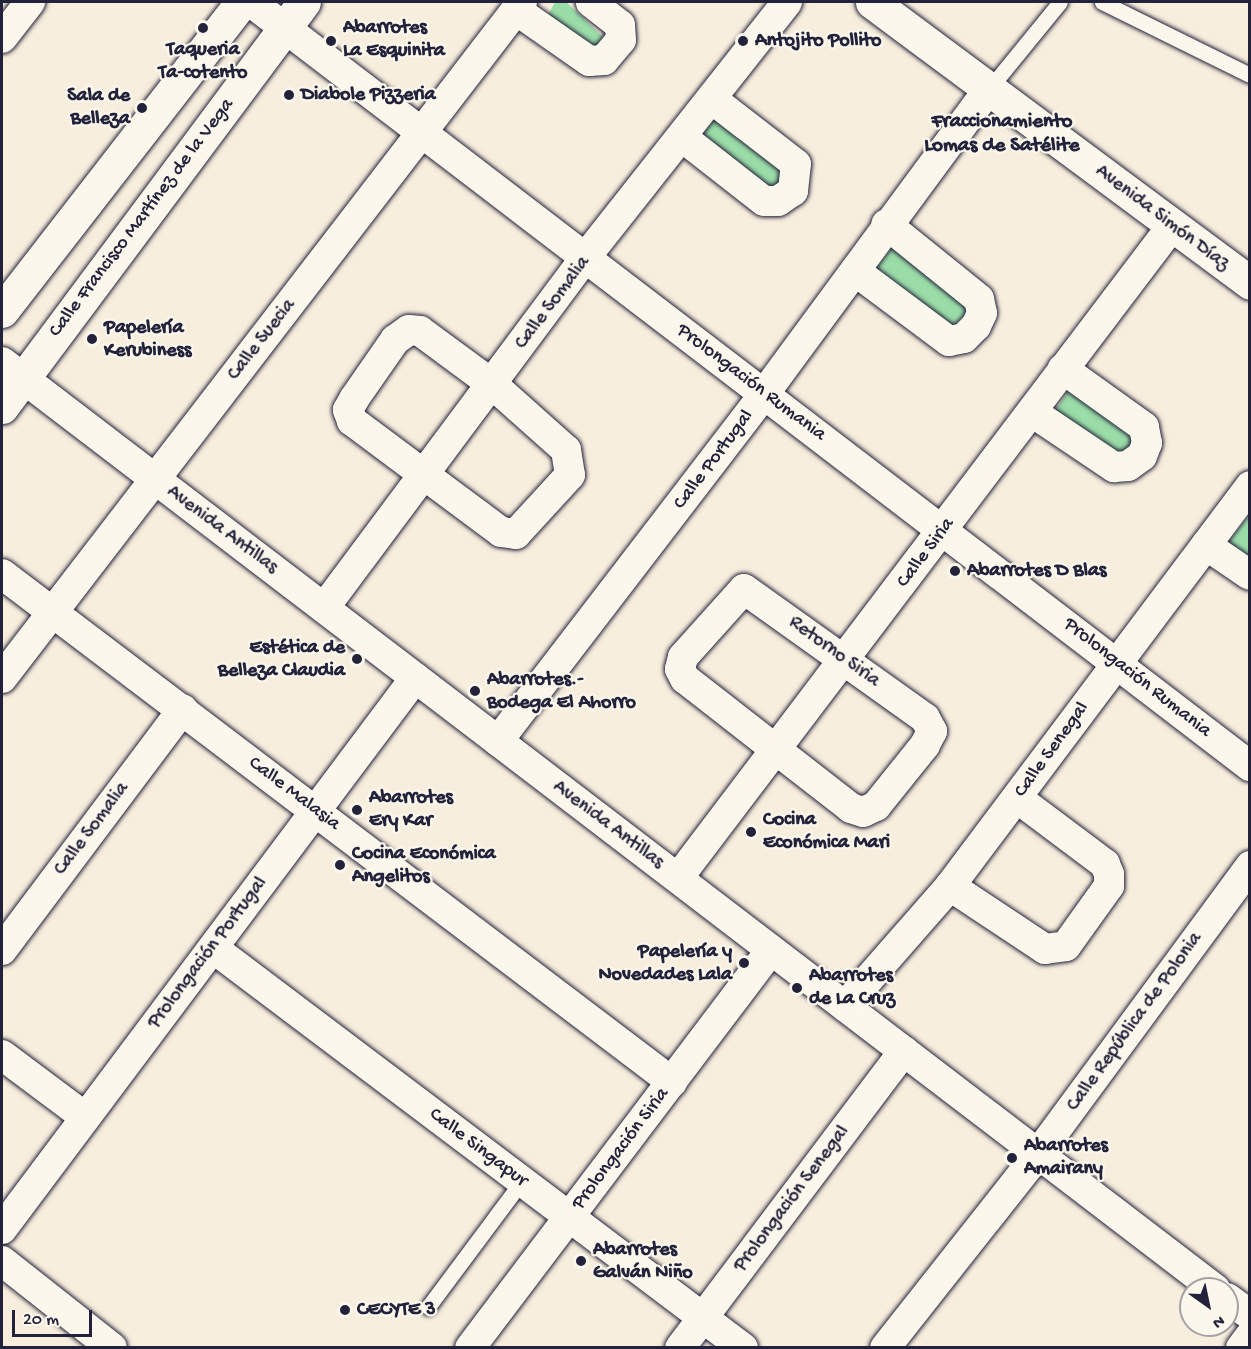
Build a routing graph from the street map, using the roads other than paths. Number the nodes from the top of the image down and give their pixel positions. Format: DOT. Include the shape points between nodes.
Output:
graph roads {
  1 [pos="30,2"];
  2 [pos="242,2"];
  3 [pos="251,2"];
  4 [pos="304,2"];
  5 [pos="591,2"];
  6 [pos="787,2"];
  7 [pos="872,2"];
  8 [pos="1060,2"];
  9 [pos="1102,2"];
  10 [pos="519,6"];
  11 [pos="285,27"];
  12 [pos="2,38"];
  13 [pos="1250,75"];
  14 [pos="989,89"];
  15 [pos="712,99"];
  16 [pos="425,132"];
  17 [pos="682,137"];
  18 [pos="886,224"];
  19 [pos="1172,226"];
  20 [pos="585,258"];
  21 [pos="855,271"];
  22 [pos="1250,283"];
  23 [pos="2,311"];
  24 [pos="1064,369"];
  25 [pos="12,370"];
  26 [pos="492,384"];
  27 [pos="764,394"];
  28 [pos="2,407"];
  29 [pos="1032,412"];
  30 [pos="424,476"];
  31 [pos="153,478"];
  32 [pos="1247,496"];
  33 [pos="944,530"];
  34 [pos="1206,545"];
  35 [pos="2,574"];
  36 [pos="1250,575"];
  37 [pos="324,608"];
  38 [pos="53,610"];
  39 [pos="843,660"];
  40 [pos="1117,661"];
  41 [pos="2,678"];
  42 [pos="415,678"];
  43 [pos="183,709"];
  44 [pos="498,741"];
  45 [pos="777,750"];
  46 [pos="1250,766"];
  47 [pos="1017,798"];
  48 [pos="316,810"];
  49 [pos="1250,866"];
  50 [pos="678,878"];
  51 [pos="950,886"];
  52 [pos="213,948"];
  53 [pos="2,950"];
  54 [pos="771,950"];
  55 [pos="845,1006"];
  56 [pos="904,1051"];
  57 [pos="2,1055"];
  58 [pos="672,1082"];
  59 [pos="86,1117"];
  60 [pos="1038,1154"];
  61 [pos="522,1181"];
  62 [pos="569,1217"];
  63 [pos="2,1229"];
  64 [pos="2,1261"];
  65 [pos="1199,1277"];
  66 [pos="428,1307"];
  67 [pos="703,1317"];
  68 [pos="1250,1336"];
  69 [pos="112,1347"];
  70 [pos="470,1347"];
  71 [pos="680,1347"];
  72 [pos="743,1347"];
  73 [pos="885,1347"];
  74 [pos="1241,1347"];
  1 -- 12 [label="street"];
  2 -- 23 [label="street"];
  3 -- 11 [label="street, Prolongación Rumania"];
  4 -- 11 [label="street, Calle Francisco Martínez de la Vega"];
  5 -- 10 [label="street" via="620,26 621,40 604,60 589,61"];
  6 -- 15 [label="street, Calle Somalia"];
  7 -- 14 [label="street, Avenida Simón Díaz"];
  8 -- 14 [label="lane"];
  9 -- 13 [label="lane"];
  10 -- 16 [label="street, Calle Suecia"];
  11 -- 16 [label="street, Prolongación Rumania"];
  11 -- 25 [label="street, Calle Francisco Martínez de la Vega"];
  14 -- 18 [label="street, Calle Portugal"];
  14 -- 19 [label="street, Avenida Simón Díaz"];
  15 -- 17 [label="street, Calle Somalia"];
  15 -- 17 [label="street" via="796,164 793,191 778,201 764,201"];
  16 -- 20 [label="street, Prolongación Rumania"];
  16 -- 31 [label="street, Calle Suecia"];
  17 -- 20 [label="street, Calle Somalia"];
  18 -- 21 [label="street, Calle Portugal"];
  18 -- 21 [label="street" via="979,298 982,313 976,326 964,338 949,341"];
  19 -- 22 [label="street, Avenida Simón Díaz"];
  19 -- 24 [label="street, Calle Siria"];
  20 -- 26 [label="street, Calle Somalia"];
  20 -- 27 [label="street, Prolongación Rumania"];
  21 -- 27 [label="street, Calle Portugal"];
  24 -- 29 [label="street, Calle Siria"];
  24 -- 29 [label="street" via="1144,427 1147,443 1142,456 1128,466 1114,467"];
  25 -- 28 [label="street, Calle Francisco Martínez de la Vega"];
  25 -- 31 [label="street, Avenida Antillas"];
  26 -- 30 [label="street, Calle Somalia"];
  26 -- 30 [label="street" via="420,331 409,330 395,340 348,410 352,421"];
  26 -- 30 [label="street" via="566,450 570,475 516,534 501,532"];
  27 -- 33 [label="street, Prolongación Rumania"];
  27 -- 44 [label="street, Calle Portugal"];
  29 -- 33 [label="street, Calle Siria"];
  30 -- 37 [label="street, Calle Somalia"];
  31 -- 37 [label="street, Avenida Antillas"];
  31 -- 38 [label="street, Calle Suecia"];
  32 -- 34 [label="street, Calle Senegal"];
  33 -- 39 [label="street, Calle Siria"];
  33 -- 40 [label="street, Prolongación Rumania"];
  34 -- 36 [label="street"];
  34 -- 40 [label="street, Calle Senegal"];
  35 -- 38 [label="street, Calle Malasia"];
  37 -- 42 [label="street, Avenida Antillas"];
  38 -- 41 [label="street, Calle Suecia"];
  38 -- 43 [label="street, Calle Malasia"];
  39 -- 45 [label="street, Calle Siria"];
  39 -- 45 [label="street, Retorno Siria" via="925,718 932,731 925,745 876,806 863,812"];
  39 -- 45 [label="street, Retorno Siria" via="744,589 683,657 680,669 685,679"];
  40 -- 46 [label="street, Prolongación Rumania"];
  40 -- 47 [label="street, Calle Senegal"];
  42 -- 44 [label="street, Avenida Antillas"];
  42 -- 48 [label="street, Prolongación Portugal"];
  43 -- 48 [label="street, Calle Malasia"];
  43 -- 53 [label="street, Calle Somalia"];
  44 -- 50 [label="street, Avenida Antillas"];
  45 -- 50 [label="street, Calle Siria"];
  47 -- 51 [label="street, Calle Senegal"];
  47 -- 51 [label="street" via="1105,864 1109,874 1109,886 1066,946 1045,949"];
  48 -- 52 [label="street, Prolongación Portugal"];
  48 -- 58 [label="street, Calle Malasia"];
  49 -- 60 [label="street, Calle República de Polonia"];
  50 -- 54 [label="street, Avenida Antillas"];
  51 -- 55 [label="street, Calle Senegal"];
  52 -- 59 [label="street, Prolongación Portugal"];
  52 -- 61 [label="street, Calle Singapur"];
  54 -- 55 [label="street, Avenida Antillas"];
  54 -- 58 [label="street, Prolongación Siria"];
  55 -- 56 [label="street, Avenida Antillas"];
  56 -- 60 [label="street, Avenida Antillas"];
  56 -- 67 [label="street, Prolongación Senegal"];
  57 -- 59 [label="street"];
  58 -- 62 [label="street, Prolongación Siria"];
  59 -- 63 [label="street, Prolongación Portugal"];
  60 -- 65 [label="street, Avenida Antillas"];
  60 -- 73 [label="street, Calle República de Polonia"];
  61 -- 62 [label="street, Calle Singapur"];
  61 -- 66 [label="lane"];
  62 -- 67 [label="street, Calle Singapur"];
  62 -- 70 [label="street, Prolongación Siria"];
  64 -- 69 [label="street"];
  67 -- 71 [label="street, Prolongación Senegal"];
  67 -- 72 [label="street, Calle Singapur"];
  68 -- 74 [label="street"];
}
